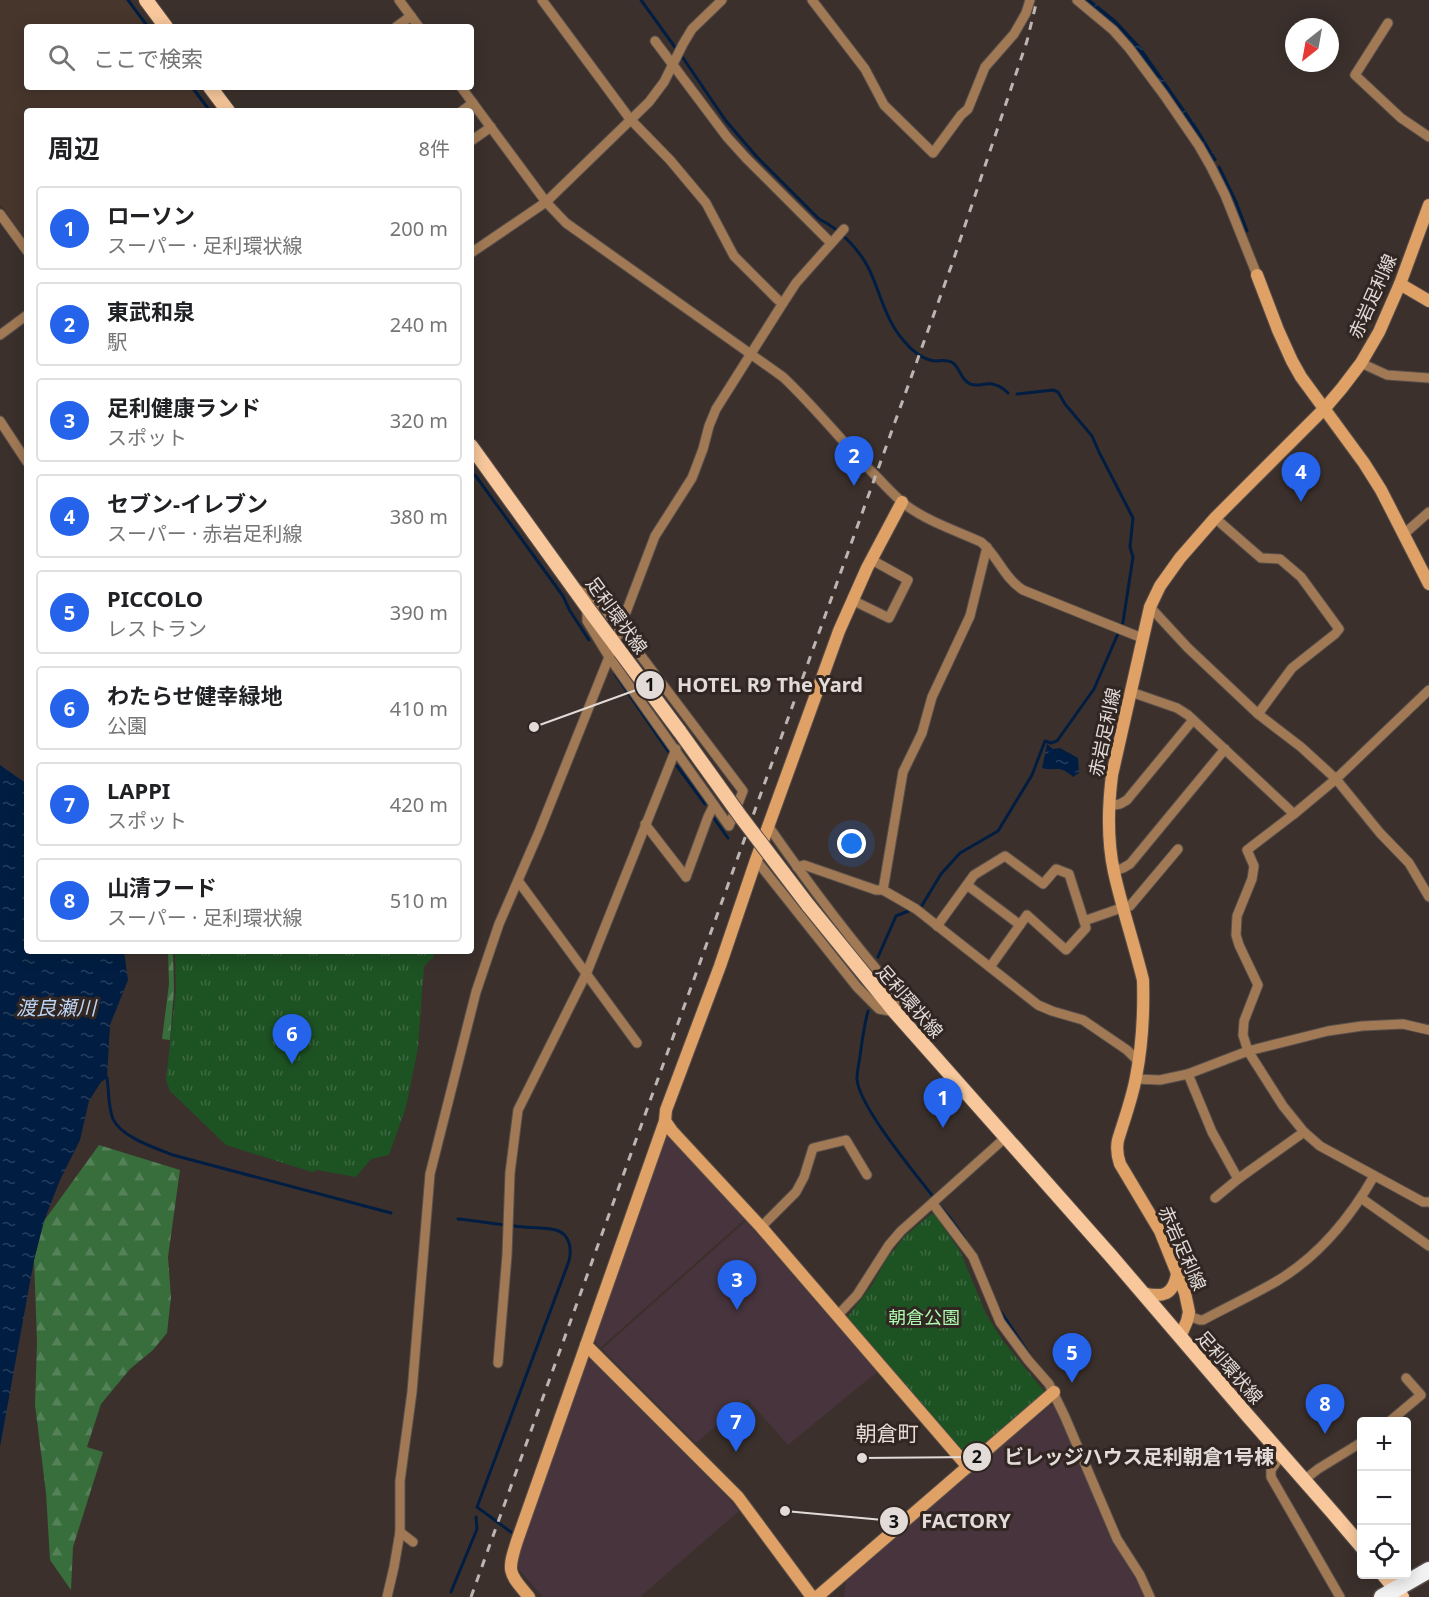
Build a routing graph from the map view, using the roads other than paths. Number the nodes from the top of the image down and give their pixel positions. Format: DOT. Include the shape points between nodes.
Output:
graph roads {
  1 [pos="146,0"];
  2 [pos="399,0"];
  3 [pos="542,0"];
  4 [pos="722,0"];
  5 [pos="812,0"];
  6 [pos="1030,0"];
  7 [pos="1077,0"];
  8 [pos="411,16"];
  9 [pos="1388,22"];
  10 [pos="164,24"];
  11 [pos="400,24"];
  12 [pos="417,24"];
  13 [pos="655,41"];
  14 [pos="673,63"];
  15 [pos="212,90"];
  16 [pos="463,90"];
  17 [pos="473,103"];
  18 [pos="226,108"];
  19 [pos="466,108"];
  20 [pos="630,118"];
  21 [pos="490,127"];
  22 [pos="1429,136"];
  23 [pos="474,139"];
  24 [pos="546,202"];
  25 [pos="1429,206"];
  26 [pos="0,214"];
  27 [pos="843,230"];
  28 [pos="832,242"];
  29 [pos="24,248"];
  30 [pos="474,251"];
  31 [pos="1257,275"];
  32 [pos="1400,284"];
  33 [pos="1429,301"];
  34 [pos="783,303"];
  35 [pos="24,317"];
  36 [pos="0,335"];
  37 [pos="751,353"];
  38 [pos="1361,363"];
  39 [pos="1429,378"];
  40 [pos="1325,408"];
  41 [pos="0,421"];
  42 [pos="474,450"];
  43 [pos="24,457"];
  44 [pos="902,502"];
  45 [pos="1429,512"];
  46 [pos="1215,518"];
  47 [pos="1404,534"];
  48 [pos="987,547"];
  49 [pos="872,560"];
  50 [pos="1429,584"];
  51 [pos="573,586"];
  52 [pos="852,600"];
  53 [pos="587,607"];
  54 [pos="1150,608"];
  55 [pos="620,628"];
  56 [pos="1142,638"];
  57 [pos="614,644"];
  58 [pos="609,657"];
  59 [pos="1429,690"];
  60 [pos="1131,692"];
  61 [pos="1258,714"];
  62 [pos="1194,720"];
  63 [pos="676,749"];
  64 [pos="1225,749"];
  65 [pos="1335,779"];
  66 [pos="714,805"];
  67 [pos="1109,806"];
  68 [pos="1294,814"];
  69 [pos="645,824"];
  70 [pos="769,827"];
  71 [pos="1178,849"];
  72 [pos="756,860"];
  73 [pos="796,867"];
  74 [pos="1114,871"];
  75 [pos="519,882"];
  76 [pos="967,885"];
  77 [pos="883,890"];
  78 [pos="1429,897"];
  79 [pos="1124,906"];
  80 [pos="1084,921"];
  81 [pos="1020,925"];
  82 [pos="937,926"];
  83 [pos="990,967"];
  84 [pos="587,972"];
  85 [pos="895,1012"];
  86 [pos="1429,1030"];
  87 [pos="637,1043"];
  88 [pos="1248,1051"];
  89 [pos="1138,1061"];
  90 [pos="1188,1074"];
  91 [pos="1136,1079"];
  92 [pos="665,1121"];
  93 [pos="1304,1132"];
  94 [pos="1006,1137"];
  95 [pos="867,1175"];
  96 [pos="1374,1176"];
  97 [pos="1238,1179"];
  98 [pos="1215,1198"];
  99 [pos="1361,1198"];
  100 [pos="1429,1202"];
  101 [pos="933,1204"];
  102 [pos="761,1227"];
  103 [pos="1429,1246"];
  104 [pos="1177,1274"];
  105 [pos="1143,1293"];
  106 [pos="837,1316"];
  107 [pos="1189,1317"];
  108 [pos="1180,1337"];
  109 [pos="586,1344"];
  110 [pos="498,1363"];
  111 [pos="1406,1378"];
  112 [pos="1054,1392"];
  113 [pos="1395,1417"];
  114 [pos="1357,1445"];
  115 [pos="1282,1454"];
  116 [pos="968,1467"];
  117 [pos="1304,1480"];
  118 [pos="400,1532"];
  119 [pos="1357,1541"];
  120 [pos="413,1542"];
  121 [pos="1429,1570"];
  122 [pos="1385,1579"];
  123 [pos="1393,1594"];
  124 [pos="387,1597"];
  125 [pos="529,1597"];
  126 [pos="812,1597"];
  127 [pos="817,1597"];
  128 [pos="1150,1597"];
  129 [pos="1340,1597"];
  1 -- 10 [label="main road"];
  2 -- 8 [label="street"];
  3 -- 20 [label="street"];
  4 -- 14 [label="street" via="698,23"];
  5 -- 6 [label="street" via="865,69 884,105 933,153 968,109 985,68 1014,34"];
  7 -- 31 [label="street" via="1130,48 1198,146 1225,195"];
  8 -- 11 [label="street"];
  8 -- 12 [label="street"];
  9 -- 22 [label="street" via="1355,75 1401,118"];
  13 -- 14 [label="street"];
  14 -- 20 [label="street" via="658,92"];
  14 -- 28 [label="street" via="746,158"];
  15 -- 18 [label="main road"];
  16 -- 17 [label="street"];
  17 -- 19 [label="street"];
  17 -- 21 [label="street"];
  20 -- 24 [label="street"];
  20 -- 34 [label="street" via="706,203 734,256"];
  21 -- 23 [label="street"];
  21 -- 24 [label="street"];
  24 -- 30 [label="street"];
  24 -- 37 [label="street" via="566,223"];
  25 -- 32 [label="street, 赤岩足利線"];
  26 -- 29 [label="street"];
  27 -- 28 [label="street"];
  28 -- 34 [label="street"];
  31 -- 40 [label="street" via="1292,361"];
  32 -- 33 [label="street"];
  32 -- 38 [label="street, 赤岩足利線"];
  34 -- 37 [label="street"];
  35 -- 36 [label="street"];
  37 -- 44 [label="street" via="796,389"];
  37 -- 55 [label="street" via="716,409 692,478 655,536"];
  38 -- 39 [label="street" via="1387,375"];
  38 -- 40 [label="street, 赤岩足利線"];
  40 -- 46 [label="street, 赤岩足利線"];
  40 -- 47 [label="street" via="1381,490"];
  41 -- 43 [label="street"];
  42 -- 51 [label="main road, 足利環状線"];
  44 -- 48 [label="street"];
  44 -- 49 [label="street"];
  45 -- 47 [label="street"];
  46 -- 54 [label="street, 赤岩足利線" via="1180,558"];
  46 -- 61 [label="street" via="1261,558 1280,559 1301,577 1339,629 1292,668"];
  47 -- 50 [label="street"];
  48 -- 56 [label="street" via="1023,590"];
  48 -- 77 [label="street" via="970,616 903,772"];
  49 -- 52 [label="street"];
  49 -- 52 [label="street" via="908,580 889,618"];
  51 -- 53 [label="main road, 足利環状線"];
  51 -- 55 [label="street" via="596,598"];
  52 -- 70 [label="street"];
  53 -- 57 [label="main road, 足利環状線"];
  53 -- 58 [label="street" via="587,621"];
  54 -- 56 [label="street, 赤岩足利線"];
  54 -- 61 [label="street"];
  55 -- 57 [label="street"];
  55 -- 66 [label="street" via="743,791 729,826"];
  56 -- 60 [label="street, 赤岩足利線"];
  57 -- 58 [label="street"];
  57 -- 85 [label="main road, 足利環状線, bridge" via="808,905"];
  58 -- 63 [label="street"];
  58 -- 75 [label="street"];
  59 -- 65 [label="street"];
  60 -- 62 [label="street" via="1177,708"];
  60 -- 67 [label="street, 赤岩足利線"];
  61 -- 65 [label="street"];
  62 -- 64 [label="street"];
  62 -- 67 [label="street" via="1127,800"];
  63 -- 66 [label="street"];
  63 -- 69 [label="street"];
  64 -- 68 [label="street"];
  64 -- 74 [label="street" via="1130,864"];
  65 -- 68 [label="street"];
  65 -- 78 [label="street" via="1408,863"];
  66 -- 69 [label="street" via="686,877"];
  67 -- 74 [label="street, 赤岩足利線"];
  68 -- 88 [label="street" via="1247,850 1254,866 1237,916 1236,935 1258,985 1244,1021"];
  69 -- 84 [label="street"];
  70 -- 72 [label="street"];
  70 -- 73 [label="street"];
  71 -- 79 [label="street" via="1137,899"];
  72 -- 85 [label="street" via="866,998 879,1009"];
  72 -- 92 [label="street"];
  73 -- 77 [label="street" via="804,865"];
  73 -- 85 [label="street" via="894,990 899,1000"];
  74 -- 79 [label="street, 赤岩足利線"];
  75 -- 84 [label="street"];
  75 -- 118 [label="street" via="499,924 476,992 430,1174 400,1481"];
  76 -- 80 [label="street" via="974,875 1005,856 1043,884 1056,869 1069,874"];
  76 -- 81 [label="street"];
  76 -- 82 [label="street"];
  77 -- 82 [label="street"];
  79 -- 80 [label="street"];
  79 -- 89 [label="street, 赤岩足利線" via="1143,980"];
  80 -- 81 [label="street" via="1086,928 1066,950 1027,915"];
  81 -- 83 [label="street"];
  82 -- 83 [label="street"];
  83 -- 89 [label="street" via="1038,1005 1083,1020"];
  84 -- 87 [label="street"];
  84 -- 110 [label="street" via="518,1110 510,1173"];
  85 -- 94 [label="main road, 足利環状線"];
  86 -- 88 [label="street" via="1403,1024 1362,1026 1328,1030"];
  88 -- 90 [label="street"];
  88 -- 93 [label="street"];
  89 -- 91 [label="street, 赤岩足利線"];
  90 -- 91 [label="street" via="1160,1080"];
  90 -- 97 [label="street" via="1212,1132"];
  91 -- 104 [label="street, 赤岩足利線" via="1117,1156 1160,1231"];
  92 -- 102 [label="street"];
  92 -- 109 [label="street"];
  93 -- 96 [label="street" via="1320,1146"];
  93 -- 97 [label="street"];
  94 -- 101 [label="street"];
  94 -- 105 [label="main road, 足利環状線"];
  95 -- 102 [label="street" via="846,1140 813,1148 796,1192"];
  96 -- 99 [label="street"];
  96 -- 100 [label="street"];
  97 -- 98 [label="street"];
  99 -- 103 [label="street"];
  99 -- 107 [label="street" via="1330,1238 1298,1267 1203,1320"];
  101 -- 106 [label="street" via="889,1245 857,1295"];
  101 -- 112 [label="street" via="973,1257 1000,1322"];
  102 -- 106 [label="street"];
  104 -- 105 [label="street" via="1172,1288 1164,1294"];
  104 -- 107 [label="street, 赤岩足利線"];
  105 -- 108 [label="main road, 足利環状線"];
  106 -- 116 [label="street"];
  107 -- 108 [label="street, 赤岩足利線"];
  108 -- 115 [label="main road, 足利環状線"];
  109 -- 125 [label="street" via="510,1566 514,1579"];
  109 -- 126 [label="street" via="738,1497"];
  111 -- 113 [label="street" via="1421,1395"];
  112 -- 116 [label="street"];
  112 -- 128 [label="street" via="1117,1539"];
  114 -- 117 [label="street"];
  115 -- 117 [label="main road, 足利環状線"];
  115 -- 129 [label="street" via="1271,1470 1272,1477"];
  116 -- 127 [label="street"];
  117 -- 119 [label="main road, 足利環状線"];
  118 -- 120 [label="street"];
  118 -- 124 [label="street"];
  121 -- 123 [label="highway"];
  122 -- 123 [label="main road"];
}
